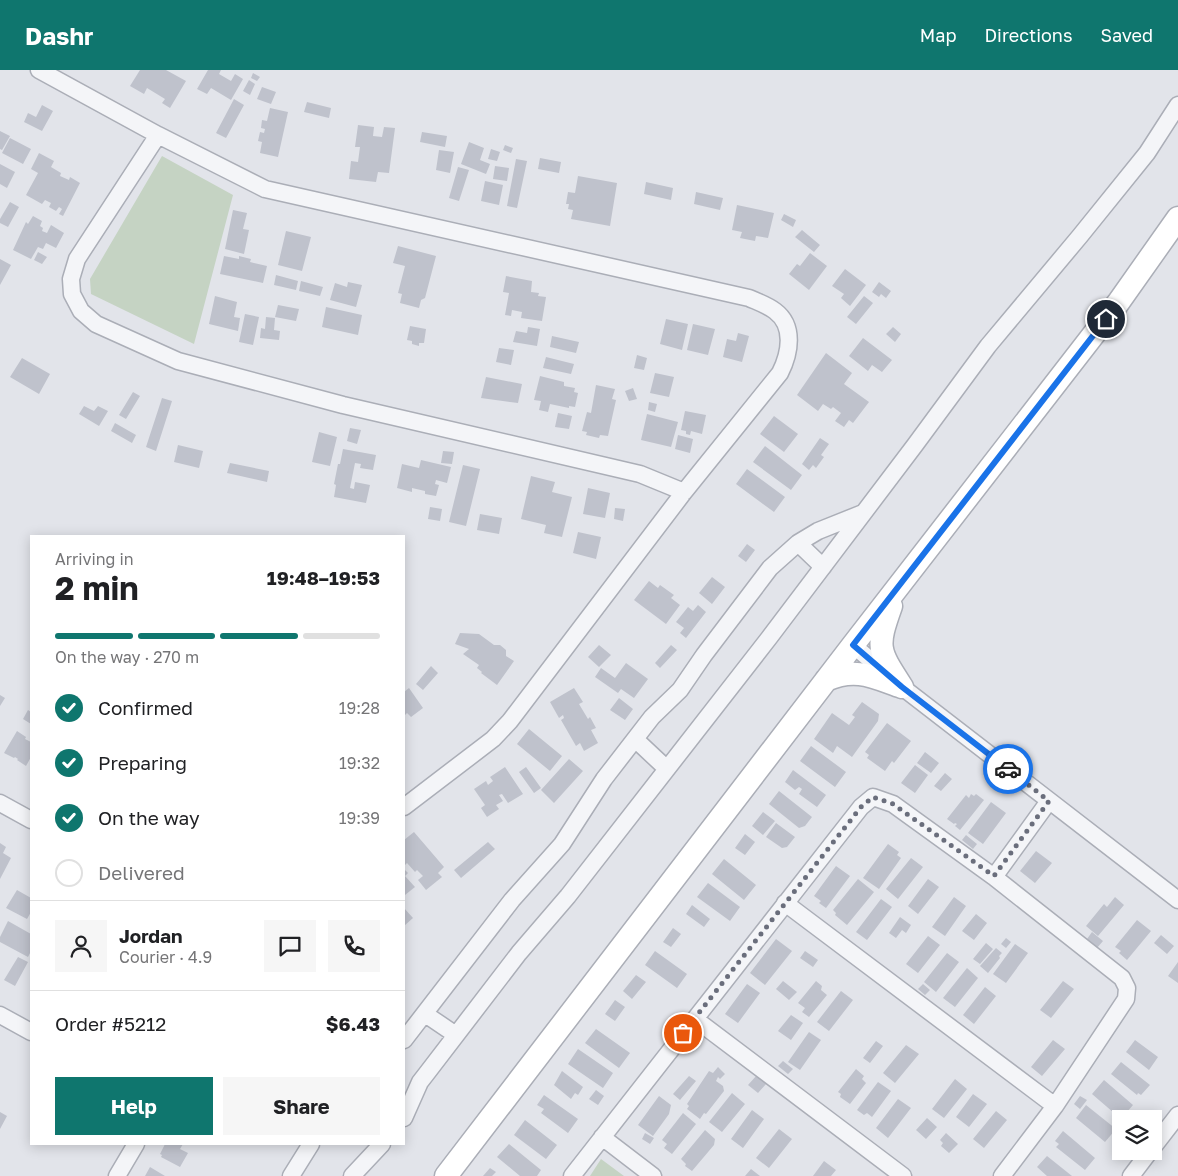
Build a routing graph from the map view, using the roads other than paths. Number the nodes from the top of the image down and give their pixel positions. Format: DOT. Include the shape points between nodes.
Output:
graph roads {
  1 [pos="39,70"];
  2 [pos="1178,105"];
  3 [pos="158,135"];
  4 [pos="1178,218"];
  5 [pos="684,492"];
  6 [pos="863,513"];
  7 [pos="798,543"];
  8 [pos="823,567"];
  9 [pos="899,587"];
  10 [pos="853,645"];
  11 [pos="826,680"];
  12 [pos="902,687"];
  13 [pos="635,739"];
  14 [pos="667,769"];
  15 [pos="1049,801"];
  16 [pos="0,804"];
  17 [pos="405,806"];
  18 [pos="30,819"];
  19 [pos="994,876"];
  20 [pos="1178,900"];
  21 [pos="785,904"];
  22 [pos="425,1014"];
  23 [pos="0,1015"];
  24 [pos="695,1019"];
  25 [pos="30,1031"];
  26 [pos="456,1036"];
  27 [pos="405,1039"];
  28 [pos="1055,1106"];
  29 [pos="1178,1115"];
  30 [pos="405,1116"];
  31 [pos="1162,1136"];
  32 [pos="602,1137"];
  33 [pos="135,1145"];
  34 [pos="310,1145"];
  35 [pos="381,1145"];
  36 [pos="1143,1160"];
  37 [pos="117,1176"];
  38 [pos="290,1176"];
  39 [pos="352,1176"];
  40 [pos="446,1176"];
  41 [pos="572,1176"];
  42 [pos="653,1176"];
  43 [pos="903,1176"];
  44 [pos="1002,1176"];
  45 [pos="1131,1176"];
  1 -- 3 [label="street"];
  2 -- 6 [label="street" via="1146,153 988,346"];
  3 -- 5 [label="street" via="77,259 71,279 72,294 81,311 96,324 178,361 343,405 640,474"];
  3 -- 5 [label="street" via="265,189 750,298 776,312 786,324 790,343 780,373"];
  4 -- 9 [label="main road" via="1118,303"];
  5 -- 17 [label="street" via="510,721 493,739"];
  6 -- 7 [label="street" via="818,531"];
  6 -- 8 [label="street"];
  7 -- 8 [label="street"];
  7 -- 13 [label="street" via="770,568 680,690"];
  8 -- 14 [label="street"];
  9 -- 10 [label="main road"];
  9 -- 12 [label="main road" via="881,643 885,661"];
  10 -- 11 [label="main road"];
  10 -- 12 [label="street"];
  11 -- 12 [label="main road" via="853,673"];
  11 -- 40 [label="main road"];
  12 -- 15 [label="street"];
  13 -- 14 [label="street"];
  13 -- 22 [label="street" via="604,779 562,844 499,916"];
  14 -- 26 [label="street"];
  15 -- 19 [label="street"];
  15 -- 20 [label="street"];
  16 -- 18 [label="street"];
  19 -- 21 [label="street" via="893,804 873,797 861,807"];
  19 -- 28 [label="street" via="1122,978 1127,988 1126,999"];
  21 -- 24 [label="street"];
  21 -- 28 [label="street"];
  22 -- 26 [label="street"];
  22 -- 27 [label="street"];
  23 -- 25 [label="street"];
  24 -- 32 [label="street"];
  24 -- 43 [label="street"];
  26 -- 30 [label="street" via="420,1082"];
  28 -- 44 [label="street"];
  29 -- 31 [label="street"];
  32 -- 41 [label="street"];
  32 -- 42 [label="street"];
  33 -- 37 [label="street"];
  34 -- 38 [label="street"];
  35 -- 39 [label="street"];
  36 -- 45 [label="street"];
}
